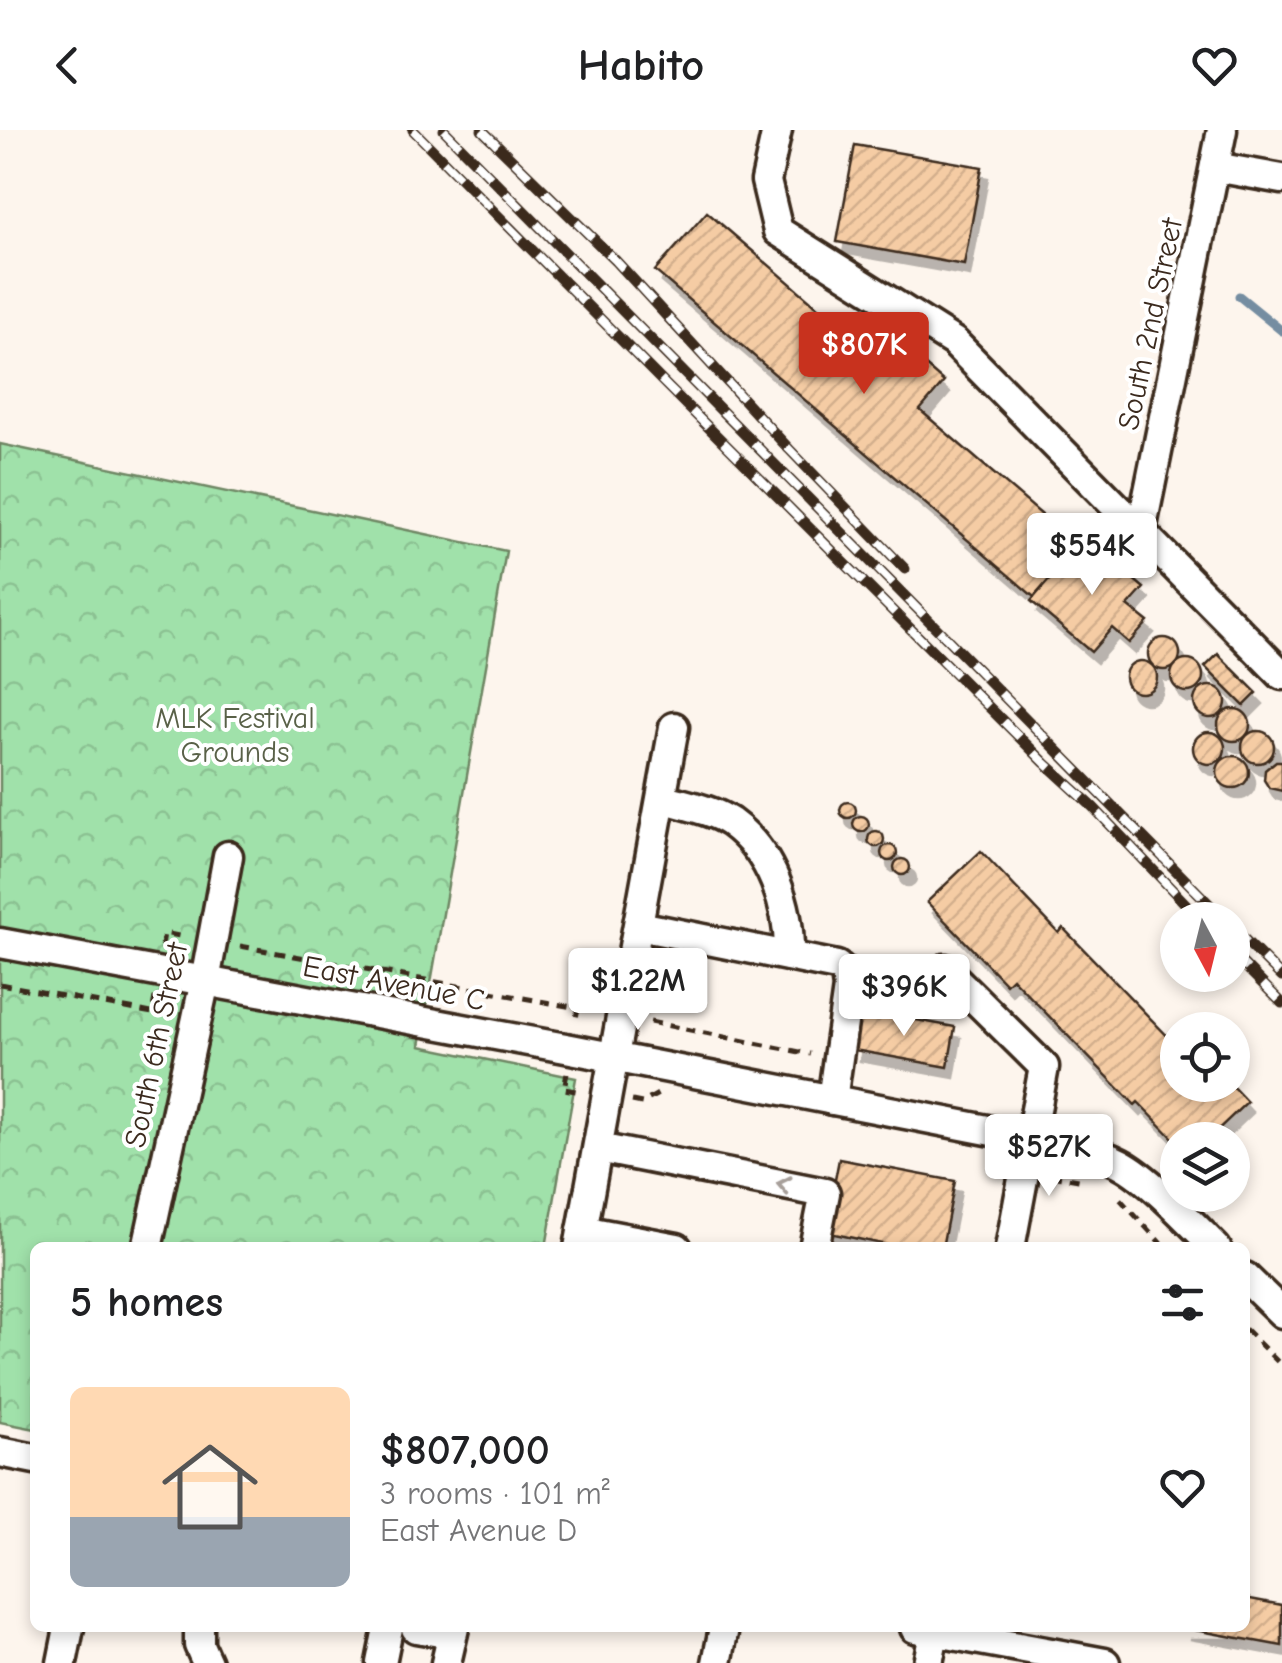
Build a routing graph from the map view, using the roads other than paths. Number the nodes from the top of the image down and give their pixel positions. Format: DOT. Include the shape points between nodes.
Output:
graph roads {
  1 [pos="777,130"];
  2 [pos="1222,130"];
  3 [pos="1216,167"];
  4 [pos="1282,179"];
  5 [pos="1141,530"];
  6 [pos="1282,675"];
  7 [pos="674,726"];
  8 [pos="662,798"];
  9 [pos="228,856"];
  10 [pos="638,926"];
  11 [pos="0,944"];
  12 [pos="789,956"];
  13 [pos="946,969"];
  14 [pos="205,981"];
  15 [pos="615,1058"];
  16 [pos="832,1100"];
  17 [pos="1032,1139"];
  18 [pos="598,1148"];
  19 [pos="580,1238"];
  20 [pos="147,1242"];
  21 [pos="619,1242"];
  22 [pos="815,1242"];
  23 [pos="1011,1242"];
  24 [pos="1210,1242"];
  25 [pos="1250,1281"];
  26 [pos="1282,1312"];
  27 [pos="0,1452"];
  28 [pos="30,1457"];
  29 [pos="68,1632"];
  30 [pos="199,1632"];
  31 [pos="387,1632"];
  32 [pos="453,1632"];
  33 [pos="723,1632"];
  34 [pos="928,1632"];
  35 [pos="944,1632"];
  36 [pos="62,1663"];
  37 [pos="207,1663"];
  38 [pos="381,1663"];
  39 [pos="446,1663"];
  40 [pos="717,1663"];
  41 [pos="928,1663"];
  42 [pos="1105,1663"];
  1 -- 5 [label="street" via="766,181 778,231 954,342"];
  2 -- 3 [label="street, South 2nd Street"];
  3 -- 4 [label="street"];
  3 -- 5 [label="street, South 2nd Street"];
  5 -- 6 [label="street"];
  7 -- 8 [label="street"];
  8 -- 10 [label="street"];
  8 -- 12 [label="street" via="730,822 749,841 778,885"];
  9 -- 14 [label="street, South 6th Street"];
  10 -- 12 [label="street"];
  10 -- 15 [label="street"];
  11 -- 14 [label="street, East Avenue C"];
  12 -- 16 [label="street" via="846,974"];
  13 -- 17 [label="street" via="1044,1067"];
  14 -- 15 [label="street, East Avenue C"];
  14 -- 20 [label="street, South 6th Street"];
  15 -- 16 [label="street, East Avenue C"];
  15 -- 18 [label="street"];
  16 -- 17 [label="street, East Avenue C"];
  17 -- 23 [label="street"];
  17 -- 24 [label="street, East Avenue C" via="1123,1164"];
  18 -- 19 [label="street"];
  22 -- 18 [label="street, one-way" via="825,1192"];
  19 -- 21 [label="street"];
  25 -- 26 [label="street"];
  27 -- 28 [label="street"];
  29 -- 36 [label="street"];
  30 -- 37 [label="street"];
  31 -- 38 [label="street"];
  32 -- 39 [label="street"];
  33 -- 40 [label="street"];
  34 -- 41 [label="street"];
  35 -- 42 [label="street"];
}
